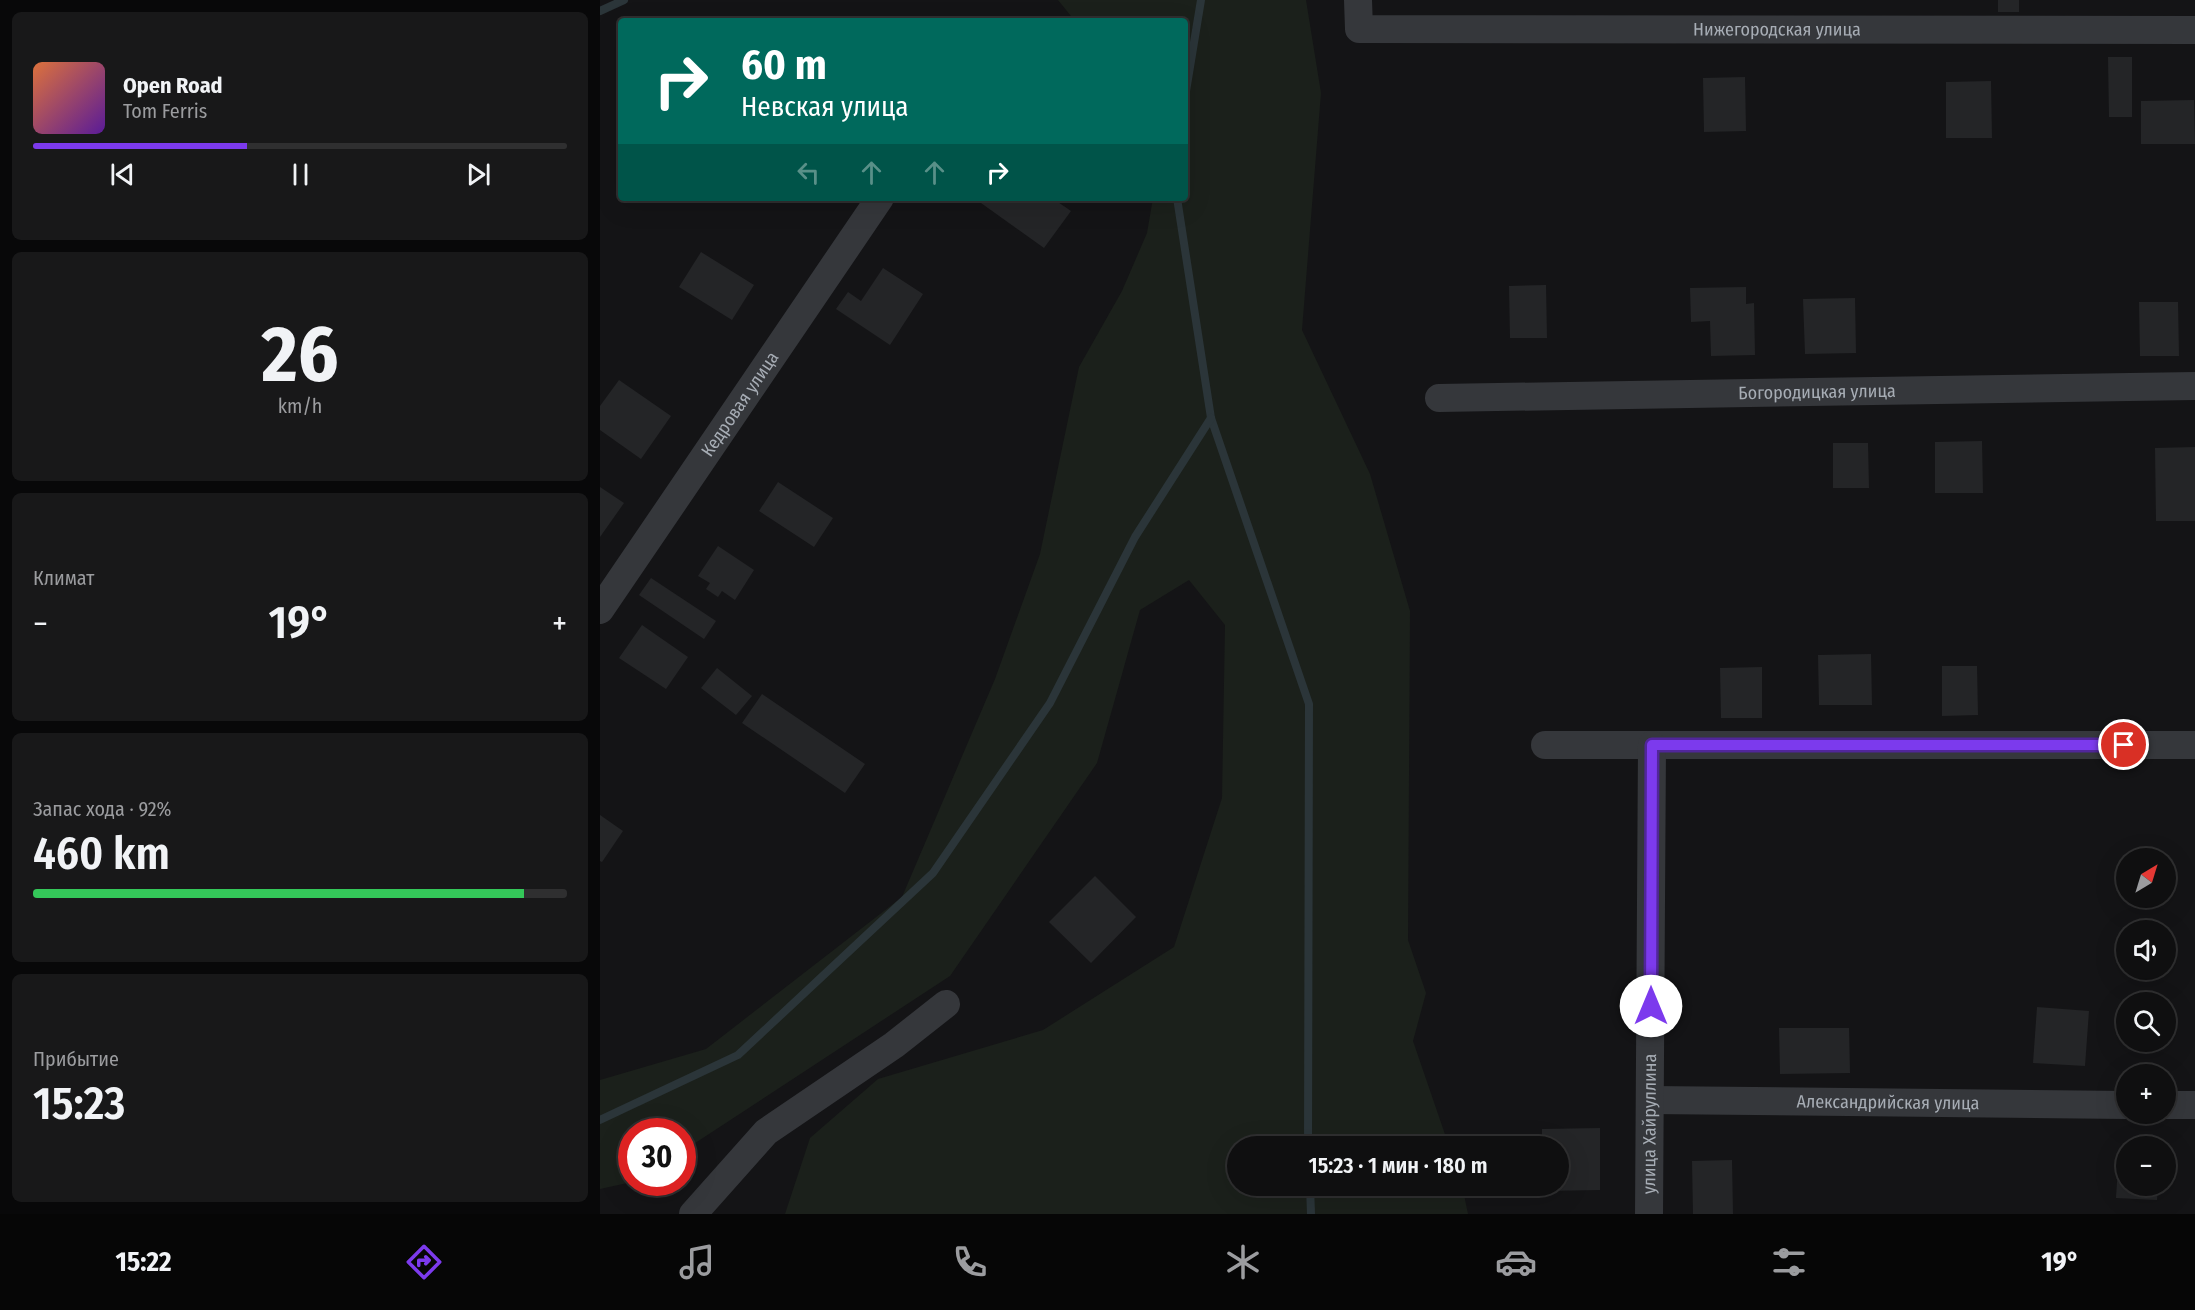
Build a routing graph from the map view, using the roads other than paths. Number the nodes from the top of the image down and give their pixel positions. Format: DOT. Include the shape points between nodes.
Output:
graph roads {
  1 [pos="1358,0"];
  2 [pos="2195,30"];
  3 [pos="878,201"];
  4 [pos="2195,386"];
  5 [pos="1439,398"];
  6 [pos="600,610"];
  7 [pos="1545,745"];
  8 [pos="1652,745"];
  9 [pos="2195,745"];
  10 [pos="946,1004"];
  11 [pos="1650,1100"];
  12 [pos="2116,1105"];
  13 [pos="2176,1105"];
  14 [pos="2195,1105"];
  15 [pos="693,1214"];
  16 [pos="1649,1214"];
  1 -- 2 [label="street, Нижегородская улица" via="1359,29"];
  3 -- 6 [label="street, Кедровая улица"];
  4 -- 5 [label="street, Богородицкая улица"];
  7 -- 8 [label="street"];
  8 -- 9 [label="street"];
  8 -- 11 [label="street, улица Хайруллина"];
  10 -- 15 [label="street" via="894,1045 766,1132"];
  11 -- 12 [label="street, Александрийская улица"];
  11 -- 16 [label="street, улица Хайруллина"];
  13 -- 14 [label="street"];
}
